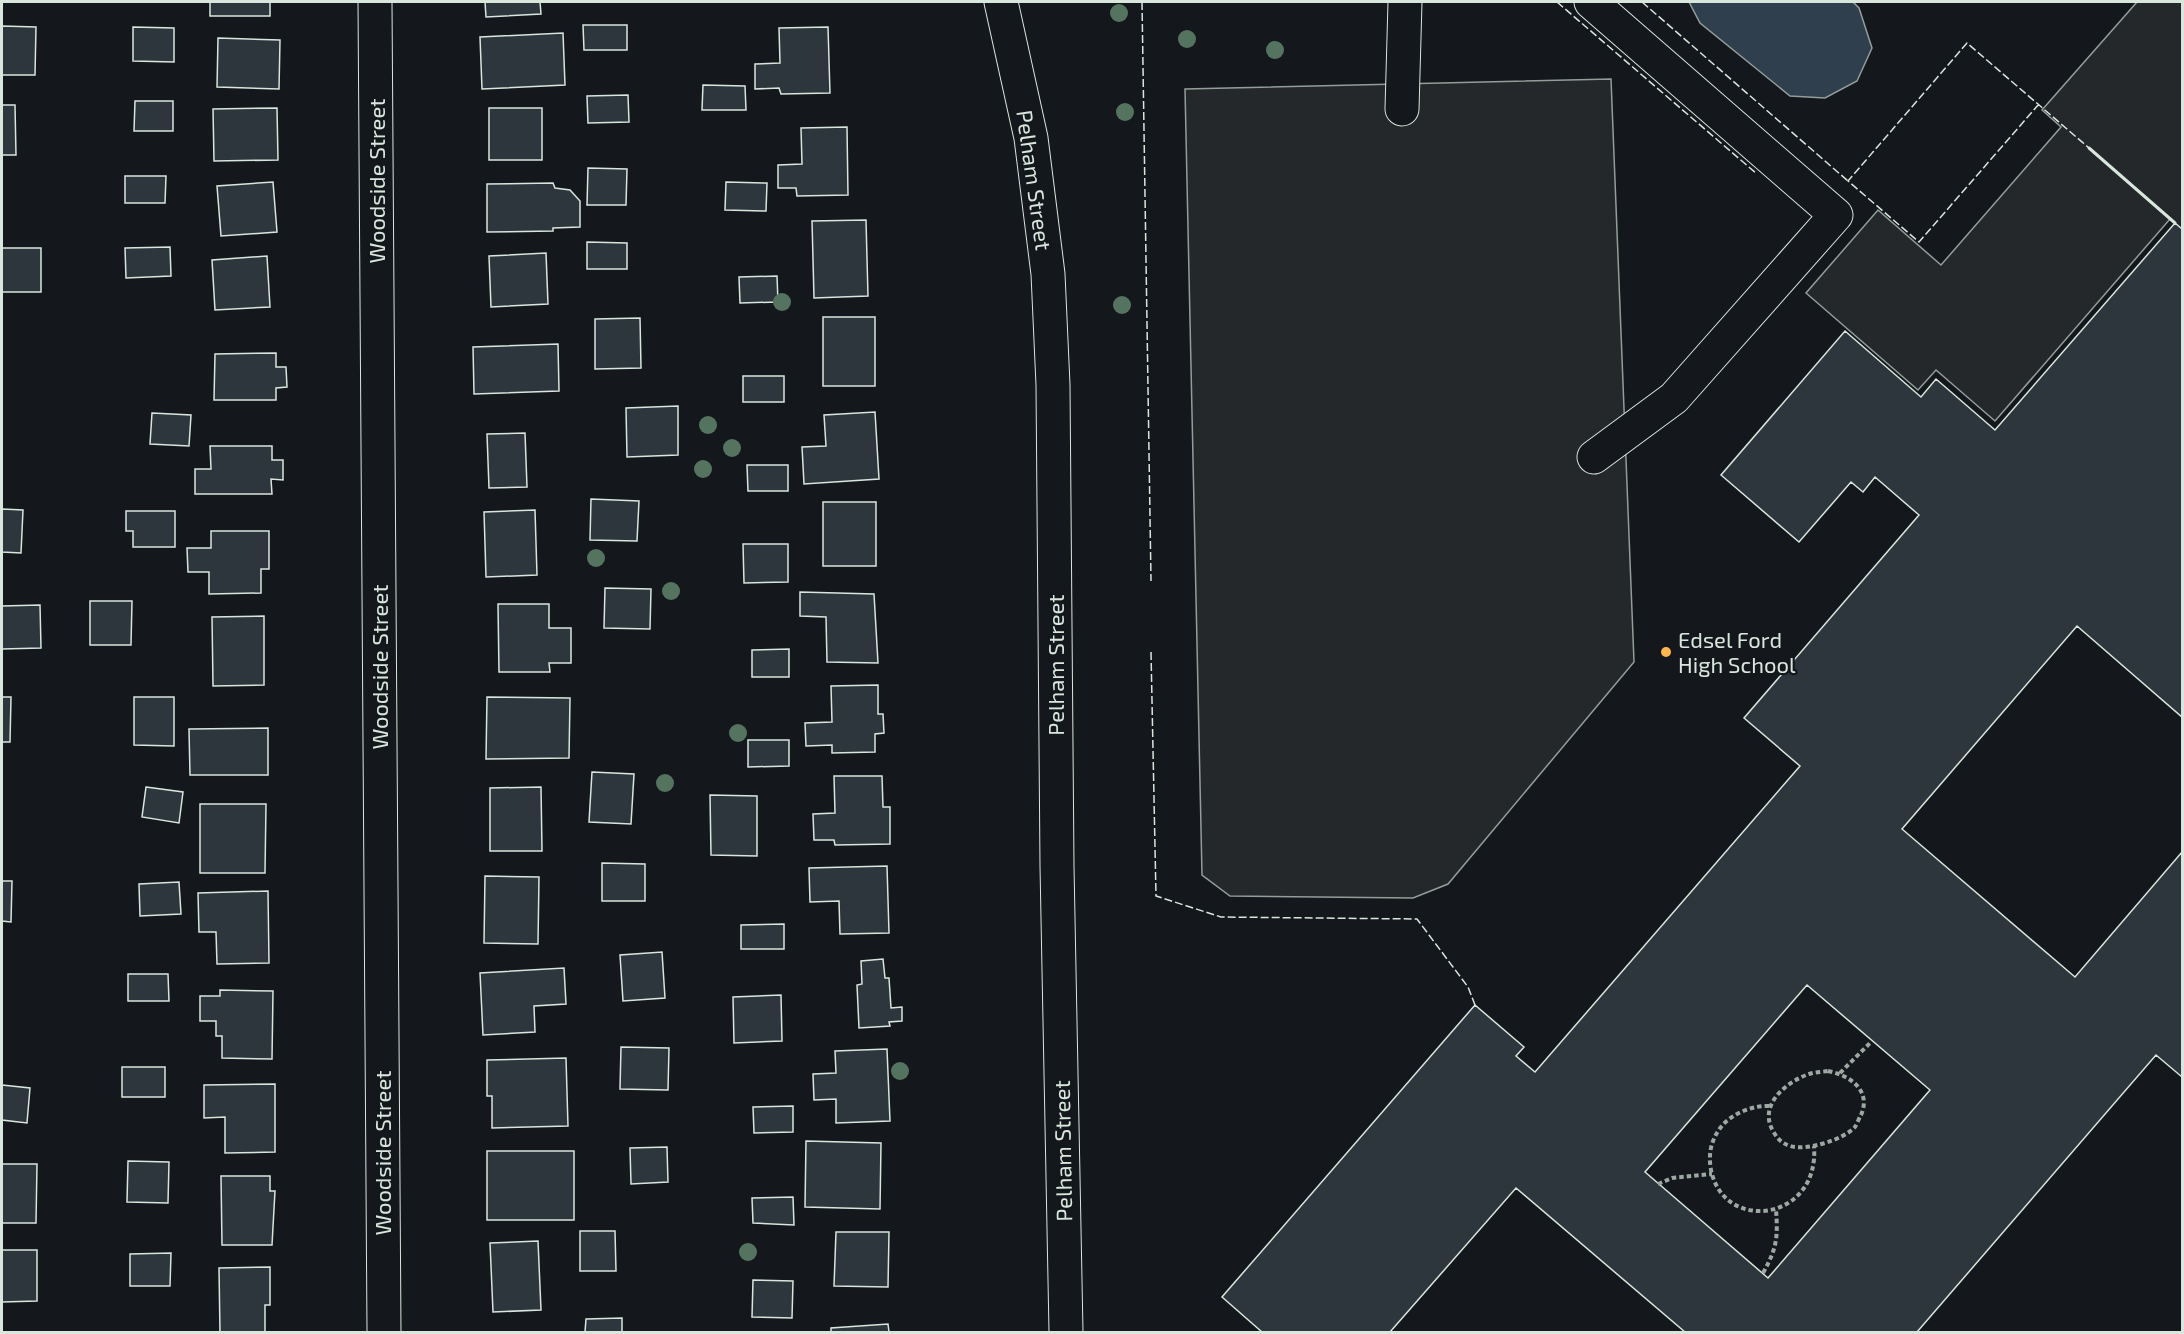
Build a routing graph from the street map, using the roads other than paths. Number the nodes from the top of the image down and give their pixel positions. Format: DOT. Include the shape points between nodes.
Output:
graph roads {
  1 [pos="375,2"];
  2 [pos="1001,2"];
  3 [pos="1405,2"];
  4 [pos="1591,2"];
  5 [pos="1402,109"];
  6 [pos="1594,457"];
  7 [pos="384,1332"];
  8 [pos="1066,1332"];
  1 -- 7 [label="street, Woodside Street"];
  2 -- 8 [label="street, Pelham Street" via="1031,138 1048,274 1053,385"];
  3 -- 5 [label="street"];
  4 -- 6 [label="street" via="1836,214 1674,398"];
}
